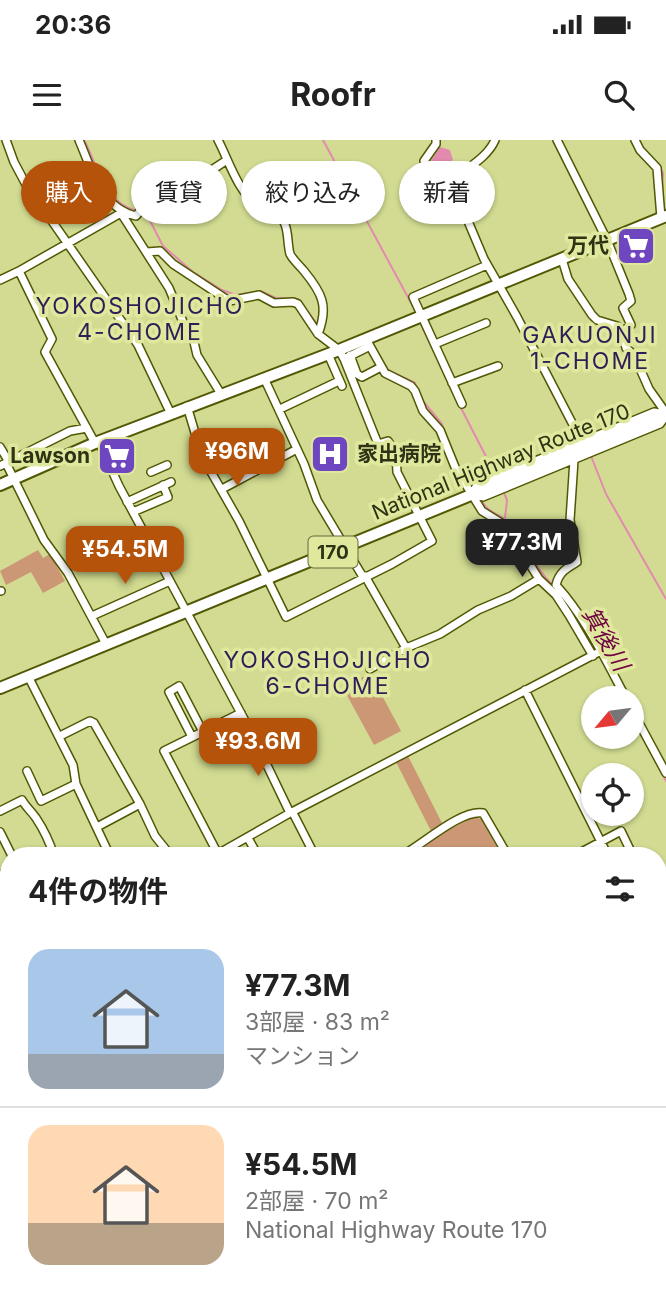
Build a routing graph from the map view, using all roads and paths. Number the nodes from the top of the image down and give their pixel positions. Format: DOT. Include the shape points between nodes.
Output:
graph roads {
  1 [pos="6,140"];
  2 [pos="79,140"];
  3 [pos="218,140"];
  4 [pos="436,140"];
  5 [pos="495,140"];
  6 [pos="557,140"];
  7 [pos="635,140"];
  8 [pos="227,160"];
  9 [pos="424,161"];
  10 [pos="476,161"];
  11 [pos="121,213"];
  12 [pos="664,217"];
  13 [pos="469,224"];
  14 [pos="607,240"];
  15 [pos="66,245"];
  16 [pos="148,252"];
  17 [pos="562,259"];
  18 [pos="487,265"];
  19 [pos="19,271"];
  20 [pos="0,280"];
  21 [pos="497,285"];
  22 [pos="422,316"];
  23 [pos="486,323"];
  24 [pos="622,332"];
  25 [pos="318,334"];
  26 [pos="368,342"];
  27 [pos="435,344"];
  28 [pos="328,354"];
  29 [pos="344,355"];
  30 [pos="498,366"];
  31 [pos="382,367"];
  32 [pos="264,377"];
  33 [pos="452,383"];
  34 [pos="221,394"];
  35 [pos="461,404"];
  36 [pos="187,406"];
  37 [pos="280,409"];
  38 [pos="170,412"];
  39 [pos="666,415"];
  40 [pos="87,428"];
  41 [pos="97,442"];
  42 [pos="582,442"];
  43 [pos="0,447"];
  44 [pos="297,449"];
  45 [pos="574,460"];
  46 [pos="5,464"];
  47 [pos="167,465"];
  48 [pos="14,479"];
  49 [pos="166,484"];
  50 [pos="0,485"];
  51 [pos="222,489"];
  52 [pos="472,494"];
  53 [pos="127,502"];
  54 [pos="133,512"];
  55 [pos="421,516"];
  56 [pos="145,534"];
  57 [pos="150,545"];
  58 [pos="346,547"];
  59 [pos="364,577"];
  60 [pos="267,579"];
  61 [pos="539,579"];
  62 [pos="170,581"];
  63 [pos="186,612"];
  64 [pos="92,616"];
  65 [pos="106,644"];
  66 [pos="405,648"];
  67 [pos="601,651"];
  68 [pos="593,656"];
  69 [pos="370,669"];
  70 [pos="29,676"];
  71 [pos="620,686"];
  72 [pos="0,688"];
  73 [pos="525,690"];
  74 [pos="240,713"];
  75 [pos="203,732"];
  76 [pos="644,732"];
  77 [pos="60,736"];
  78 [pos="192,737"];
  79 [pos="27,771"];
  80 [pos="666,773"];
  81 [pos="76,784"];
  82 [pos="37,792"];
  83 [pos="22,800"];
  84 [pos="140,804"];
  85 [pos="0,811"];
  86 [pos="291,813"];
  87 [pos="97,827"];
  88 [pos="248,838"];
  89 [pos="601,843"];
  90 [pos="50,847"];
  91 [pos="106,847"];
  92 [pos="164,847"];
  93 [pos="213,847"];
  94 [pos="232,847"];
  95 [pos="253,847"];
  96 [pos="310,847"];
  97 [pos="415,847"];
  98 [pos="503,847"];
  99 [pos="593,847"];
  100 [pos="603,847"];
  101 [pos="629,847"];
  1 -- 15 [label="street" via="39,209 45,211"];
  2 -- 11 [label="street" via="103,195"];
  3 -- 8 [label="street"];
  4 -- 9 [label="street"];
  5 -- 10 [label="street" via="488,153"];
  6 -- 14 [label="street"];
  7 -- 12 [label="street" via="657,168"];
  8 -- 11 [label="street" via="144,205 136,216"];
  8 -- 25 [label="street" via="247,195 284,221 290,254 323,299"];
  11 -- 15 [label="street"];
  11 -- 16 [label="street"];
  12 -- 14 [label="highway"];
  13 -- 18 [label="street"];
  14 -- 17 [label="highway"];
  14 -- 24 [label="street" via="631,301 623,308 631,325"];
  15 -- 19 [label="street"];
  15 -- 38 [label="street" via="138,345"];
  16 -- 25 [label="street" via="160,251 229,301 258,295 274,303 298,304"];
  16 -- 34 [label="street"];
  17 -- 21 [label="highway"];
  17 -- 24 [label="street" via="568,279 592,315"];
  18 -- 21 [label="street"];
  18 -- 22 [label="street" via="413,297"];
  19 -- 20 [label="street"];
  19 -- 40 [label="street" via="52,339 45,352"];
  21 -- 22 [label="highway"];
  21 -- 42 [label="street"];
  22 -- 26 [label="highway"];
  22 -- 27 [label="street"];
  23 -- 27 [label="street"];
  24 -- 39 [label="street" via="626,348"];
  25 -- 29 [label="street"];
  26 -- 29 [label="highway"];
  26 -- 31 [label="street"];
  27 -- 33 [label="street"];
  28 -- 29 [label="highway"];
  28 -- 32 [label="highway"];
  28 -- 37 [label="street" via="341,383"];
  29 -- 31 [label="street" via="362,377"];
  29 -- 55 [label="street" via="378,444 388,442 396,453 397,472"];
  30 -- 33 [label="street"];
  31 -- 52 [label="street" via="415,391"];
  32 -- 34 [label="highway"];
  32 -- 37 [label="street"];
  33 -- 35 [label="street"];
  34 -- 36 [label="highway"];
  36 -- 38 [label="highway"];
  36 -- 51 [label="street" via="202,456"];
  37 -- 44 [label="street"];
  38 -- 41 [label="highway"];
  39 -- 42 [label="street" via="654,412"];
  39 -- 45 [label="street" via="660,424"];
  39 -- 52 [label="highway, National Highway Route 170 / 170"];
  40 -- 41 [label="street"];
  40 -- 46 [label="street" via="70,431"];
  41 -- 48 [label="highway"];
  41 -- 53 [label="street"];
  42 -- 52 [label="street" via="477,485"];
  43 -- 46 [label="street"];
  44 -- 51 [label="street"];
  44 -- 58 [label="street" via="317,500"];
  45 -- 52 [label="street" via="483,497"];
  45 -- 67 [label="street" via="570,520 578,562 558,576 556,585"];
  46 -- 48 [label="street"];
  47 -- 49 [label="street" via="154,471"];
  48 -- 50 [label="highway"];
  48 -- 64 [label="street" via="44,540"];
  49 -- 53 [label="street"];
  49 -- 54 [label="street" via="168,497"];
  51 -- 60 [label="street"];
  52 -- 55 [label="highway, National Highway Route 170 / 170"];
  52 -- 61 [label="street" via="482,511 506,526"];
  53 -- 54 [label="street"];
  54 -- 56 [label="street"];
  55 -- 58 [label="highway, National Highway Route 170 / 170"];
  55 -- 59 [label="street" via="432,541"];
  56 -- 57 [label="street"];
  56 -- 57 [label="street" via="111,550 112,560"];
  57 -- 62 [label="street"];
  58 -- 59 [label="street"];
  58 -- 60 [label="highway, National Highway Route 170 / 170"];
  59 -- 60 [label="street" via="286,617"];
  59 -- 66 [label="street"];
  60 -- 63 [label="highway, National Highway Route 170 / 170"];
  61 -- 66 [label="street" via="440,634"];
  61 -- 68 [label="street" via="556,595"];
  62 -- 63 [label="street"];
  62 -- 64 [label="street"];
  63 -- 65 [label="highway, National Highway Route 170 / 170"];
  63 -- 74 [label="street"];
  64 -- 65 [label="street"];
  65 -- 70 [label="highway, National Highway Route 170 / 170"];
  66 -- 69 [label="street"];
  67 -- 68 [label="street"];
  67 -- 71 [label="street"];
  68 -- 73 [label="street"];
  70 -- 72 [label="highway, National Highway Route 170 / 170"];
  70 -- 77 [label="street"];
  73 -- 86 [label="street"];
  73 -- 89 [label="street"];
  74 -- 75 [label="street"];
  74 -- 86 [label="street"];
  75 -- 78 [label="street"];
  75 -- 78 [label="street" via="179,686 169,692"];
  76 -- 80 [label="street"];
  77 -- 81 [label="street"];
  77 -- 84 [label="street" via="94,723"];
  78 -- 93 [label="street" via="163,751"];
  79 -- 82 [label="street"];
  81 -- 82 [label="street" via="41,801"];
  81 -- 87 [label="street"];
  82 -- 83 [label="street"];
  83 -- 85 [label="street"];
  83 -- 90 [label="street"];
  84 -- 87 [label="street"];
  84 -- 92 [label="street"];
  86 -- 88 [label="street"];
  86 -- 96 [label="street"];
  87 -- 91 [label="street"];
  88 -- 94 [label="street"];
  88 -- 95 [label="street"];
  89 -- 99 [label="street"];
  89 -- 100 [label="street"];
  89 -- 101 [label="street" via="621,831"];
  97 -- 98 [label="street" via="475,811 484,813"];
}
